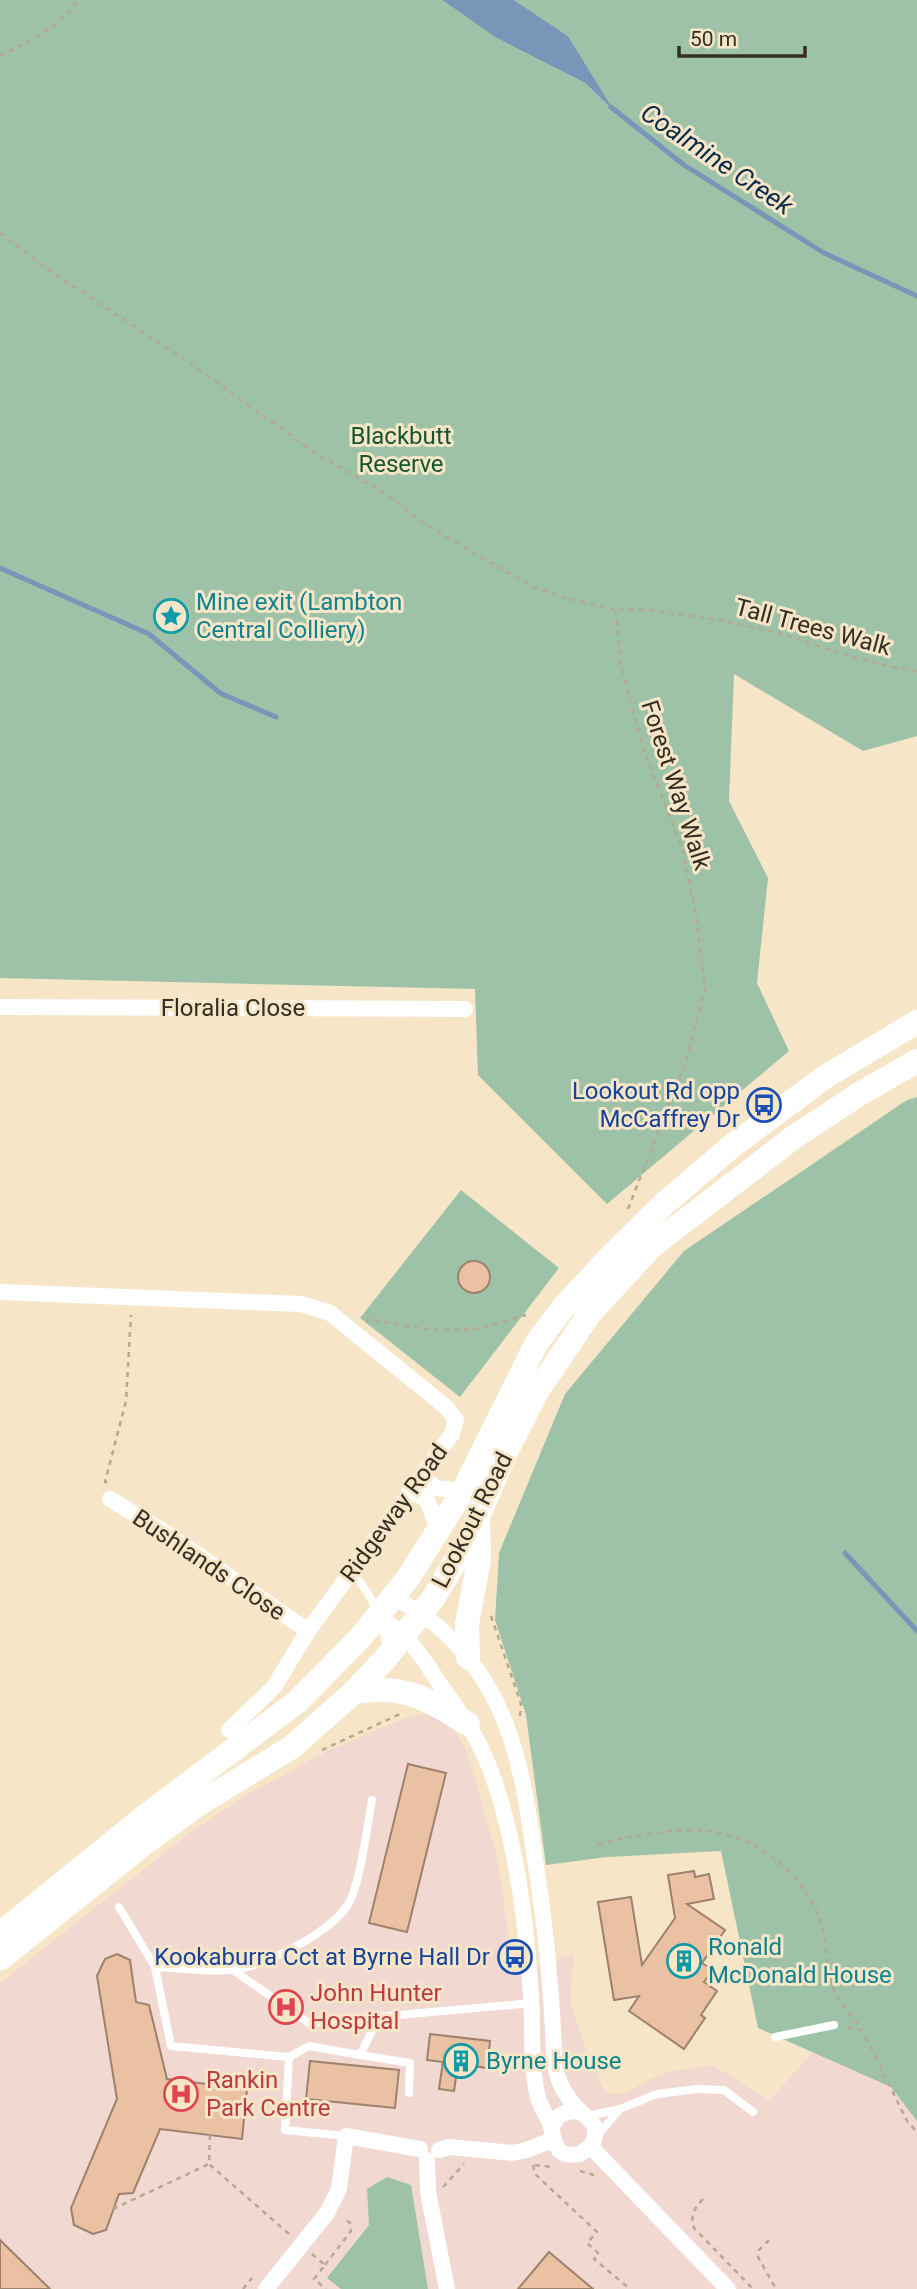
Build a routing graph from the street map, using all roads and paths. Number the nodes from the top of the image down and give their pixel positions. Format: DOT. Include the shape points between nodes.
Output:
graph roads {
  1 [pos="78,0"];
  2 [pos="0,57"];
  3 [pos="0,233"];
  4 [pos="616,610"];
  5 [pos="917,672"];
  6 [pos="0,1007"];
  7 [pos="465,1009"];
  8 [pos="917,1022"];
  9 [pos="917,1061"];
  10 [pos="628,1209"];
  11 [pos="0,1292"];
  12 [pos="132,1299"];
  13 [pos="526,1315"];
  14 [pos="369,1319"];
  15 [pos="416,1484"];
  16 [pos="463,1491"];
  17 [pos="112,1493"];
  18 [pos="478,1517"];
  19 [pos="439,1531"];
  20 [pos="352,1571"];
  21 [pos="394,1597"];
  22 [pos="489,1611"];
  23 [pos="421,1614"];
  24 [pos="379,1616"];
  25 [pos="308,1630"];
  26 [pos="404,1636"];
  27 [pos="468,1657"];
  28 [pos="386,1658"];
  29 [pos="354,1692"];
  30 [pos="521,1704"];
  31 [pos="468,1724"];
  32 [pos="229,1730"];
  33 [pos="372,1801"];
  34 [pos="598,1844"];
  35 [pos="119,1907"];
  36 [pos="0,1934"];
  37 [pos="0,1959"];
  38 [pos="155,1967"];
  39 [pos="233,1970"];
  40 [pos="532,2003"];
  41 [pos="379,2017"];
  42 [pos="834,2025"];
  43 [pos="775,2038"];
  44 [pos="360,2054"];
  45 [pos="289,2057"];
  46 [pos="409,2093"];
  47 [pos="620,2109"];
  48 [pos="753,2112"];
  49 [pos="584,2114"];
  50 [pos="917,2132"];
  51 [pos="552,2134"];
  52 [pos="210,2135"];
  53 [pos="346,2136"];
  54 [pos="593,2142"];
  55 [pos="429,2153"];
  56 [pos="468,2159"];
  57 [pos="209,2164"];
  58 [pos="558,2168"];
  59 [pos="570,2169"];
  60 [pos="598,2177"];
  61 [pos="437,2191"];
  62 [pos="703,2199"];
  63 [pos="113,2209"];
  64 [pos="344,2210"];
  65 [pos="769,2240"];
  66 [pos="302,2245"];
  67 [pos="324,2266"];
  68 [pos="258,2271"];
  69 [pos="243,2289"];
  70 [pos="267,2289"];
  71 [pos="326,2289"];
  72 [pos="447,2289"];
  73 [pos="629,2289"];
  74 [pos="728,2289"];
  75 [pos="753,2289"];
  76 [pos="776,2289"];
  1 -- 2 [label="path" via="50,27"];
  3 -- 4 [label="path, Tall Trees Walk" via="314,452 389,495 424,524 531,586"];
  4 -- 5 [label="path, Tall Trees Walk" via="720,620"];
  4 -- 10 [label="path, Forest Way Walk" via="620,661 642,745 683,851 705,988 687,1058"];
  6 -- 7 [label="street, Floralia Close"];
  8 -- 16 [label="highway, Lookout Road" via="825,1077 732,1146 610,1257 536,1344"];
  9 -- 18 [label="highway, Lookout Road" via="794,1137 652,1247 590,1314 545,1378"];
  11 -- 12 [label="street, Ridgeway Road"];
  12 -- 15 [label="street, Ridgeway Road" via="301,1304 330,1313 456,1419 452,1434"];
  12 -- 17 [label="path" via="127,1401 105,1482"];
  13 -- 14 [label="path" via="464,1329"];
  15 -- 16 [label="street, Lookout Road"];
  15 -- 19 [label="street, Lookout Road"];
  15 -- 20 [label="street, Ridgeway Road"];
  16 -- 19 [label="highway, Lookout Road"];
  17 -- 25 [label="street, Bushlands Close"];
  18 -- 23 [label="highway, Lookout Road"];
  18 -- 27 [label="highway" via="480,1560 467,1624"];
  19 -- 21 [label="highway, Lookout Road"];
  20 -- 24 [label="lane"];
  20 -- 25 [label="street, Ridgeway Road"];
  21 -- 23 [label="street"];
  21 -- 24 [label="highway, Lookout Road"];
  22 -- 30 [label="path"];
  23 -- 26 [label="highway, Lookout Road"];
  23 -- 27 [label="street"];
  24 -- 26 [label="street"];
  24 -- 28 [label="lane"];
  24 -- 36 [label="highway, Lookout Road" via="297,1702 144,1817"];
  25 -- 32 [label="street, Ridgeway Road" via="274,1687"];
  26 -- 28 [label="highway, Lookout Road"];
  26 -- 31 [label="street"];
  27 -- 49 [label="street" via="489,1687 517,1754 547,1939 553,2054 557,2075"];
  28 -- 29 [label="highway, Lookout Road"];
  29 -- 31 [label="highway" via="379,1688 408,1692"];
  29 -- 37 [label="highway, Lookout Road" via="292,1747 197,1805"];
  31 -- 40 [label="street" via="486,1759 516,1868"];
  33 -- 39 [label="lane" via="354,1890 344,1911 293,1947"];
  34 -- 50 [label="path" via="677,1831 712,1832 756,1847 784,1867 818,1914 832,1985"];
  35 -- 38 [label="lane"];
  38 -- 39 [label="lane"];
  38 -- 45 [label="lane" via="171,2046"];
  39 -- 41 [label="lane" via="309,2023"];
  40 -- 41 [label="lane"];
  40 -- 51 [label="street" via="538,2099"];
  41 -- 44 [label="lane"];
  42 -- 43 [label="lane"];
  44 -- 45 [label="lane" via="309,2046"];
  44 -- 46 [label="lane" via="410,2063"];
  45 -- 53 [label="lane" via="285,2130"];
  47 -- 48 [label="lane" via="657,2094 697,2089 724,2090"];
  47 -- 49 [label="lane"];
  47 -- 54 [label="lane"];
  49 -- 51 [label="street" via="563,2113 554,2121"];
  49 -- 54 [label="street" via="595,2126"];
  51 -- 54 [label="street" via="558,2149 569,2155 580,2154"];
  51 -- 55 [label="street" via="527,2150 512,2153 449,2147"];
  52 -- 57 [label="path"];
  53 -- 55 [label="street"];
  53 -- 66 [label="street" via="339,2189"];
  54 -- 74 [label="street"];
  55 -- 72 [label="street" via="428,2192"];
  56 -- 61 [label="path"];
  57 -- 63 [label="path"];
  57 -- 66 [label="path"];
  58 -- 73 [label="path" via="531,2165 597,2232 587,2243 599,2253 594,2259"];
  59 -- 60 [label="path"];
  62 -- 75 [label="path" via="693,2210 694,2228"];
  64 -- 67 [label="path" via="341,2217 350,2223 351,2231"];
  65 -- 76 [label="path" via="758,2257"];
  66 -- 67 [label="path"];
  66 -- 70 [label="street"];
  67 -- 71 [label="path" via="314,2279"];
  68 -- 69 [label="path"];
}
